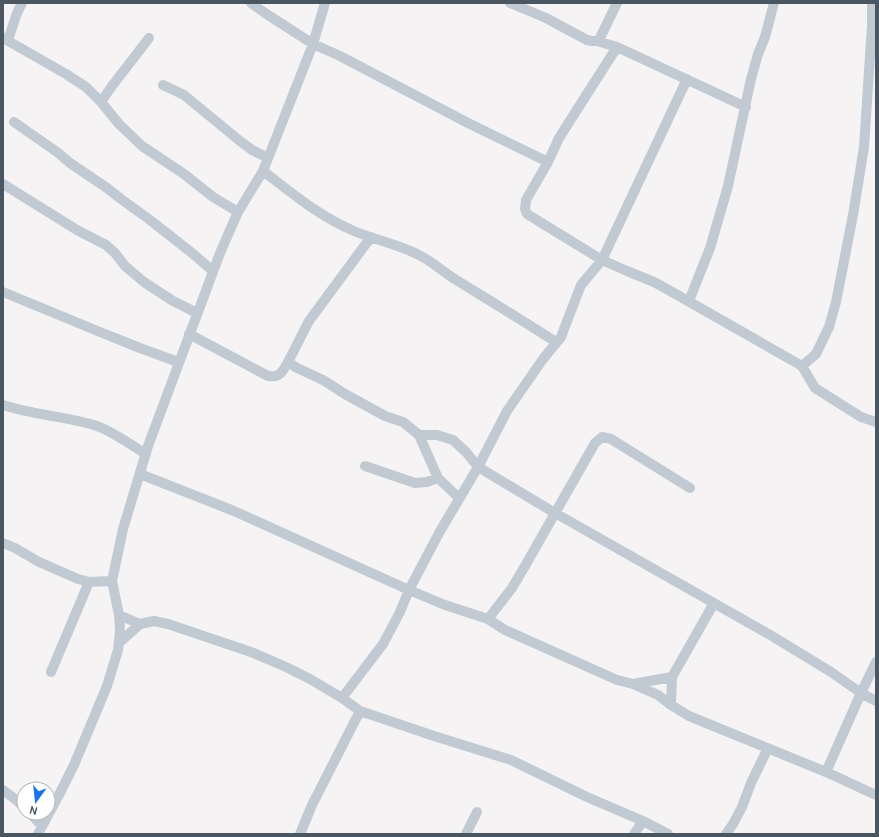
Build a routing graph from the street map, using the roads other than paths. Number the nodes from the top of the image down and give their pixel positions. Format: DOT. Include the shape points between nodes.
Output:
graph roads {
  1 [pos="22,3"];
  2 [pos="251,3"];
  3 [pos="325,3"];
  4 [pos="510,3"];
  5 [pos="617,3"];
  6 [pos="774,3"];
  7 [pos="872,3"];
  8 [pos="149,38"];
  9 [pos="5,39"];
  10 [pos="597,40"];
  11 [pos="313,44"];
  12 [pos="617,47"];
  13 [pos="687,79"];
  14 [pos="163,84"];
  15 [pos="102,102"];
  16 [pos="746,107"];
  17 [pos="14,122"];
  18 [pos="268,158"];
  19 [pos="548,162"];
  20 [pos="263,171"];
  21 [pos="3,184"];
  22 [pos="238,212"];
  23 [pos="371,237"];
  24 [pos="602,260"];
  25 [pos="213,270"];
  26 [pos="3,292"];
  27 [pos="689,302"];
  28 [pos="197,314"];
  29 [pos="190,334"];
  30 [pos="556,342"];
  31 [pos="178,362"];
  32 [pos="288,362"];
  33 [pos="802,366"];
  34 [pos="3,405"];
  35 [pos="876,422"];
  36 [pos="419,435"];
  37 [pos="146,454"];
  38 [pos="365,466"];
  39 [pos="478,467"];
  40 [pos="140,474"];
  41 [pos="438,478"];
  42 [pos="690,488"];
  43 [pos="459,498"];
  44 [pos="555,512"];
  45 [pos="4,545"];
  46 [pos="112,580"];
  47 [pos="89,582"];
  48 [pos="409,590"];
  49 [pos="714,603"];
  50 [pos="120,615"];
  51 [pos="488,619"];
  52 [pos="140,624"];
  53 [pos="119,643"];
  54 [pos="876,662"];
  55 [pos="51,672"];
  56 [pos="672,677"];
  57 [pos="633,684"];
  58 [pos="861,692"];
  59 [pos="342,698"];
  60 [pos="876,701"];
  61 [pos="670,705"];
  62 [pos="360,711"];
  63 [pos="768,748"];
  64 [pos="826,772"];
  65 [pos="3,790"];
  66 [pos="876,795"];
  67 [pos="16,800"];
  68 [pos="477,812"];
  69 [pos="35,821"];
  70 [pos="643,821"];
  71 [pos="40,830"];
  72 [pos="300,834"];
  73 [pos="466,834"];
  74 [pos="634,834"];
  75 [pos="668,834"];
  76 [pos="726,834"];
  1 -- 9 [label="street"];
  2 -- 11 [label="street"];
  3 -- 11 [label="street"];
  4 -- 10 [label="street" via="546,18 587,40"];
  5 -- 10 [label="street"];
  6 -- 16 [label="street" via="751,79"];
  7 -- 33 [label="street" via="864,147 853,215 829,327 816,354"];
  8 -- 15 [label="street"];
  9 -- 15 [label="street" via="66,74 86,87"];
  10 -- 12 [label="street"];
  11 -- 18 [label="street"];
  11 -- 19 [label="street"];
  12 -- 13 [label="street"];
  12 -- 19 [label="street" via="559,138"];
  13 -- 16 [label="street"];
  13 -- 24 [label="street"];
  14 -- 18 [label="street" via="184,95 252,150"];
  15 -- 22 [label="street" via="119,124 142,146"];
  16 -- 27 [label="street" via="726,194 710,248"];
  17 -- 25 [label="street" via="108,188"];
  18 -- 20 [label="street"];
  19 -- 24 [label="street" via="526,200 527,214"];
  20 -- 22 [label="street"];
  20 -- 23 [label="street" via="337,223"];
  21 -- 28 [label="street" via="106,245 144,282"];
  22 -- 25 [label="street"];
  23 -- 30 [label="street" via="418,255"];
  23 -- 32 [label="street" via="309,321"];
  24 -- 27 [label="street" via="654,282"];
  24 -- 30 [label="street" via="581,285 561,337"];
  25 -- 28 [label="street"];
  26 -- 31 [label="street"];
  27 -- 33 [label="street"];
  28 -- 29 [label="street"];
  29 -- 31 [label="street"];
  29 -- 32 [label="street" via="268,376 278,376"];
  30 -- 39 [label="street" via="506,411"];
  31 -- 37 [label="street"];
  32 -- 36 [label="street" via="385,416 403,422"];
  33 -- 35 [label="street" via="815,388 861,417"];
  34 -- 37 [label="street" via="95,425"];
  36 -- 39 [label="street" via="437,435 453,440"];
  36 -- 41 [label="street"];
  37 -- 40 [label="street"];
  38 -- 41 [label="street" via="415,483"];
  39 -- 43 [label="street"];
  39 -- 44 [label="street"];
  40 -- 46 [label="street" via="123,529"];
  40 -- 48 [label="street" via="234,511"];
  41 -- 43 [label="street"];
  42 -- 44 [label="street" via="611,439 602,437 595,443"];
  43 -- 48 [label="street"];
  44 -- 49 [label="street"];
  44 -- 51 [label="street" via="512,588"];
  45 -- 47 [label="street"];
  46 -- 47 [label="street"];
  46 -- 50 [label="street"];
  47 -- 55 [label="street"];
  48 -- 51 [label="street" via="444,605"];
  48 -- 59 [label="street" via="383,644"];
  49 -- 56 [label="street"];
  49 -- 58 [label="street" via="791,647"];
  50 -- 52 [label="street"];
  50 -- 53 [label="street"];
  51 -- 57 [label="street" via="505,630 617,680"];
  52 -- 53 [label="street"];
  52 -- 59 [label="street" via="154,621 168,624 251,652 286,666"];
  53 -- 71 [label="street" via="107,686 92,723 60,795"];
  54 -- 58 [label="street"];
  56 -- 57 [label="street"];
  56 -- 61 [label="street"];
  57 -- 61 [label="street" via="658,695"];
  58 -- 60 [label="street"];
  58 -- 64 [label="street"];
  59 -- 62 [label="street"];
  61 -- 63 [label="street" via="689,716"];
  62 -- 70 [label="street" via="511,760"];
  62 -- 72 [label="street"];
  63 -- 64 [label="street"];
  63 -- 76 [label="street" via="742,807"];
  64 -- 66 [label="street"];
  65 -- 67 [label="street"];
  68 -- 73 [label="street"];
  69 -- 71 [label="street"];
  70 -- 74 [label="street"];
  70 -- 75 [label="street"];
}
